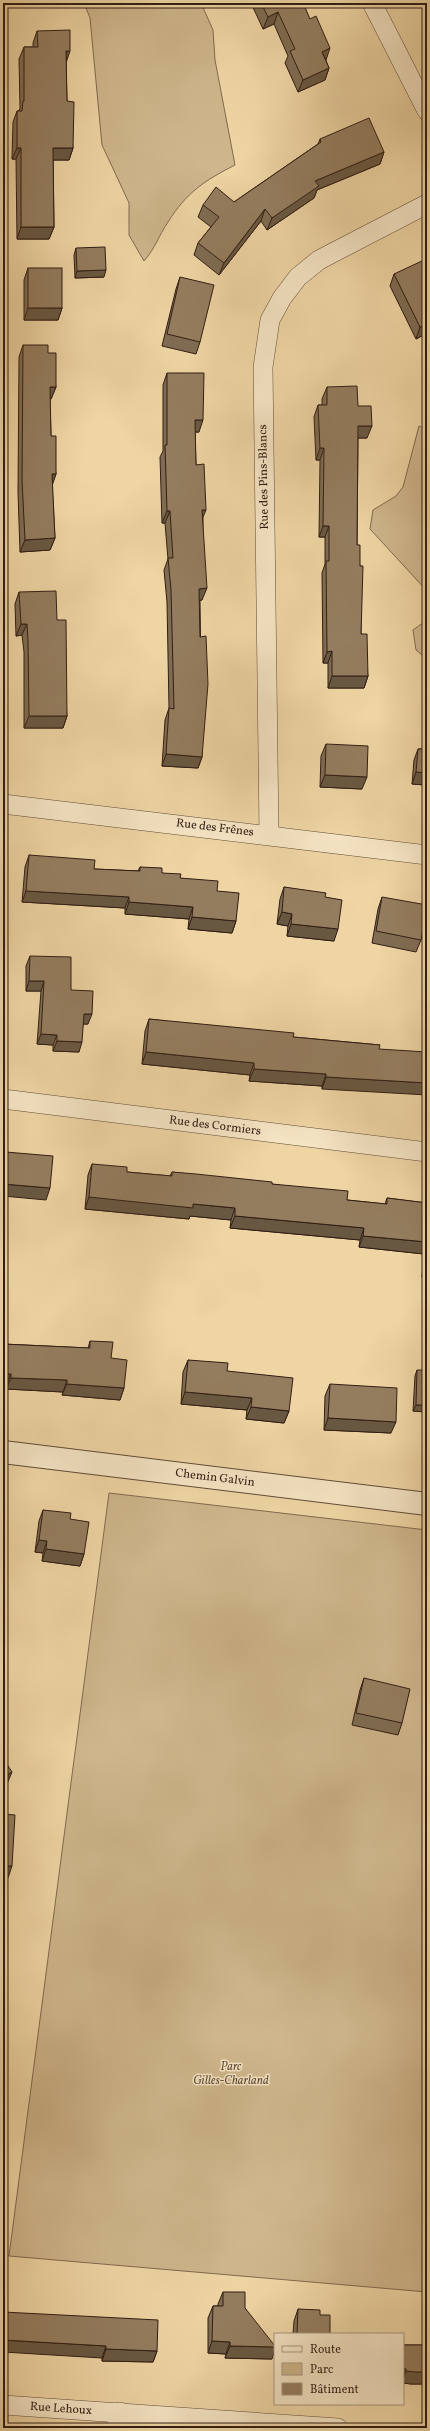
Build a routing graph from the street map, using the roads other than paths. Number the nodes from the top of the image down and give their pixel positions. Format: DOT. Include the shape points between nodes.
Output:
graph roads {
  1 [pos="372,3"];
  2 [pos="427,111"];
  3 [pos="427,204"];
  4 [pos="3,804"];
  5 [pos="269,834"];
  6 [pos="427,855"];
  7 [pos="3,1099"];
  8 [pos="427,1152"];
  9 [pos="3,1452"];
  10 [pos="427,1504"];
  11 [pos="3,2405"];
  12 [pos="118,2420"];
  13 [pos="338,2428"];
  1 -- 2 [label="street"];
  3 -- 5 [label="street, Rue des Pins-Blancs" via="319,260 298,277 270,320 263,367"];
  4 -- 5 [label="street, Rue des Frênes"];
  5 -- 6 [label="street, Rue des Frênes"];
  7 -- 8 [label="street, Rue des Cormiers"];
  9 -- 10 [label="street, Chemin Galvin"];
  11 -- 12 [label="street, Rue Lehoux"];
  12 -- 13 [label="street, Rue Lehoux"];
}
